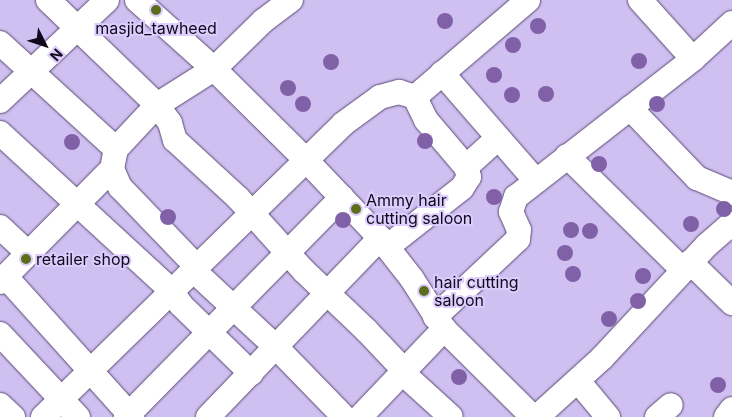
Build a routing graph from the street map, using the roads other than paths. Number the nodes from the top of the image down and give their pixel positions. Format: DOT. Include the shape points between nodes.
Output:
graph roads {
  1 [pos="48,0"];
  2 [pos="107,0"];
  3 [pos="137,0"];
  4 [pos="291,0"];
  5 [pos="528,0"];
  6 [pos="640,0"];
  7 [pos="732,23"];
  8 [pos="77,28"];
  9 [pos="0,43"];
  10 [pos="693,59"];
  11 [pos="214,69"];
  12 [pos="32,72"];
  13 [pos="442,73"];
  14 [pos="415,97"];
  15 [pos="0,101"];
  16 [pos="157,105"];
  17 [pos="630,108"];
  18 [pos="0,133"];
  19 [pos="498,138"];
  20 [pos="568,156"];
  21 [pos="114,159"];
  22 [pos="306,160"];
  23 [pos="466,167"];
  24 [pos="536,181"];
  25 [pos="732,193"];
  26 [pos="342,197"];
  27 [pos="78,202"];
  28 [pos="249,213"];
  29 [pos="732,223"];
  30 [pos="0,227"];
  31 [pos="383,242"];
  32 [pos="27,252"];
  33 [pos="288,252"];
  34 [pos="687,266"];
  35 [pos="194,268"];
  36 [pos="3,279"];
  37 [pos="171,290"];
  38 [pos="327,293"];
  39 [pos="732,303"];
  40 [pos="235,309"];
  41 [pos="439,323"];
  42 [pos="0,334"];
  43 [pos="211,334"];
  44 [pos="276,347"];
  45 [pos="90,369"];
  46 [pos="404,370"];
  47 [pos="250,373"];
  48 [pos="578,382"];
  49 [pos="60,398"];
  50 [pos="0,405"];
  51 [pos="732,409"];
  52 [pos="130,416"];
  53 [pos="13,417"];
  54 [pos="43,417"];
  55 [pos="78,417"];
  56 [pos="208,417"];
  57 [pos="344,417"];
  58 [pos="360,417"];
  59 [pos="451,417"];
  60 [pos="533,417"];
  61 [pos="537,417"];
  62 [pos="608,417"];
  63 [pos="726,417"];
  1 -- 8 [label="street"];
  2 -- 8 [label="street"];
  3 -- 11 [label="street"];
  4 -- 11 [label="street" via="263,21"];
  5 -- 13 [label="street"];
  6 -- 10 [label="street"];
  7 -- 10 [label="street"];
  8 -- 12 [label="street"];
  8 -- 16 [label="street"];
  9 -- 12 [label="street"];
  10 -- 17 [label="street"];
  11 -- 16 [label="street"];
  11 -- 22 [label="street"];
  12 -- 15 [label="street"];
  12 -- 21 [label="street"];
  13 -- 14 [label="street"];
  13 -- 19 [label="street"];
  14 -- 22 [label="street" via="399,92 380,97 343,124"];
  14 -- 23 [label="street" via="426,120"];
  16 -- 21 [label="street"];
  16 -- 28 [label="street" via="170,123 175,140 238,198"];
  17 -- 20 [label="street"];
  17 -- 25 [label="street" via="697,178"];
  18 -- 27 [label="street"];
  19 -- 23 [label="street"];
  19 -- 24 [label="street"];
  20 -- 24 [label="street"];
  20 -- 34 [label="street"];
  21 -- 27 [label="street"];
  21 -- 35 [label="street" via="120,187"];
  22 -- 26 [label="street"];
  22 -- 28 [label="street"];
  23 -- 31 [label="street" via="469,177 462,188"];
  24 -- 41 [label="street" via="516,196 512,204 511,212 520,230 518,239"];
  26 -- 31 [label="street"];
  26 -- 33 [label="street"];
  27 -- 32 [label="street"];
  27 -- 37 [label="street"];
  28 -- 33 [label="street"];
  28 -- 35 [label="street"];
  29 -- 34 [label="street"];
  30 -- 32 [label="street"];
  31 -- 38 [label="street"];
  31 -- 41 [label="street" via="412,279"];
  32 -- 36 [label="street"];
  33 -- 38 [label="street"];
  33 -- 40 [label="street"];
  34 -- 39 [label="street"];
  34 -- 48 [label="street"];
  35 -- 37 [label="street"];
  35 -- 40 [label="street"];
  36 -- 45 [label="street"];
  37 -- 43 [label="street"];
  37 -- 45 [label="street"];
  38 -- 44 [label="street"];
  38 -- 46 [label="street"];
  40 -- 43 [label="street"];
  40 -- 44 [label="street"];
  41 -- 46 [label="street"];
  41 -- 60 [label="street"];
  42 -- 49 [label="street"];
  43 -- 47 [label="street"];
  43 -- 52 [label="street"];
  44 -- 47 [label="street"];
  44 -- 57 [label="street"];
  45 -- 49 [label="street"];
  45 -- 52 [label="street"];
  46 -- 58 [label="street"];
  46 -- 59 [label="street" via="407,377"];
  47 -- 56 [label="street"];
  48 -- 61 [label="street"];
  48 -- 62 [label="street"];
  49 -- 54 [label="street"];
  49 -- 55 [label="street"];
  50 -- 53 [label="street"];
  51 -- 63 [label="street"];
}
